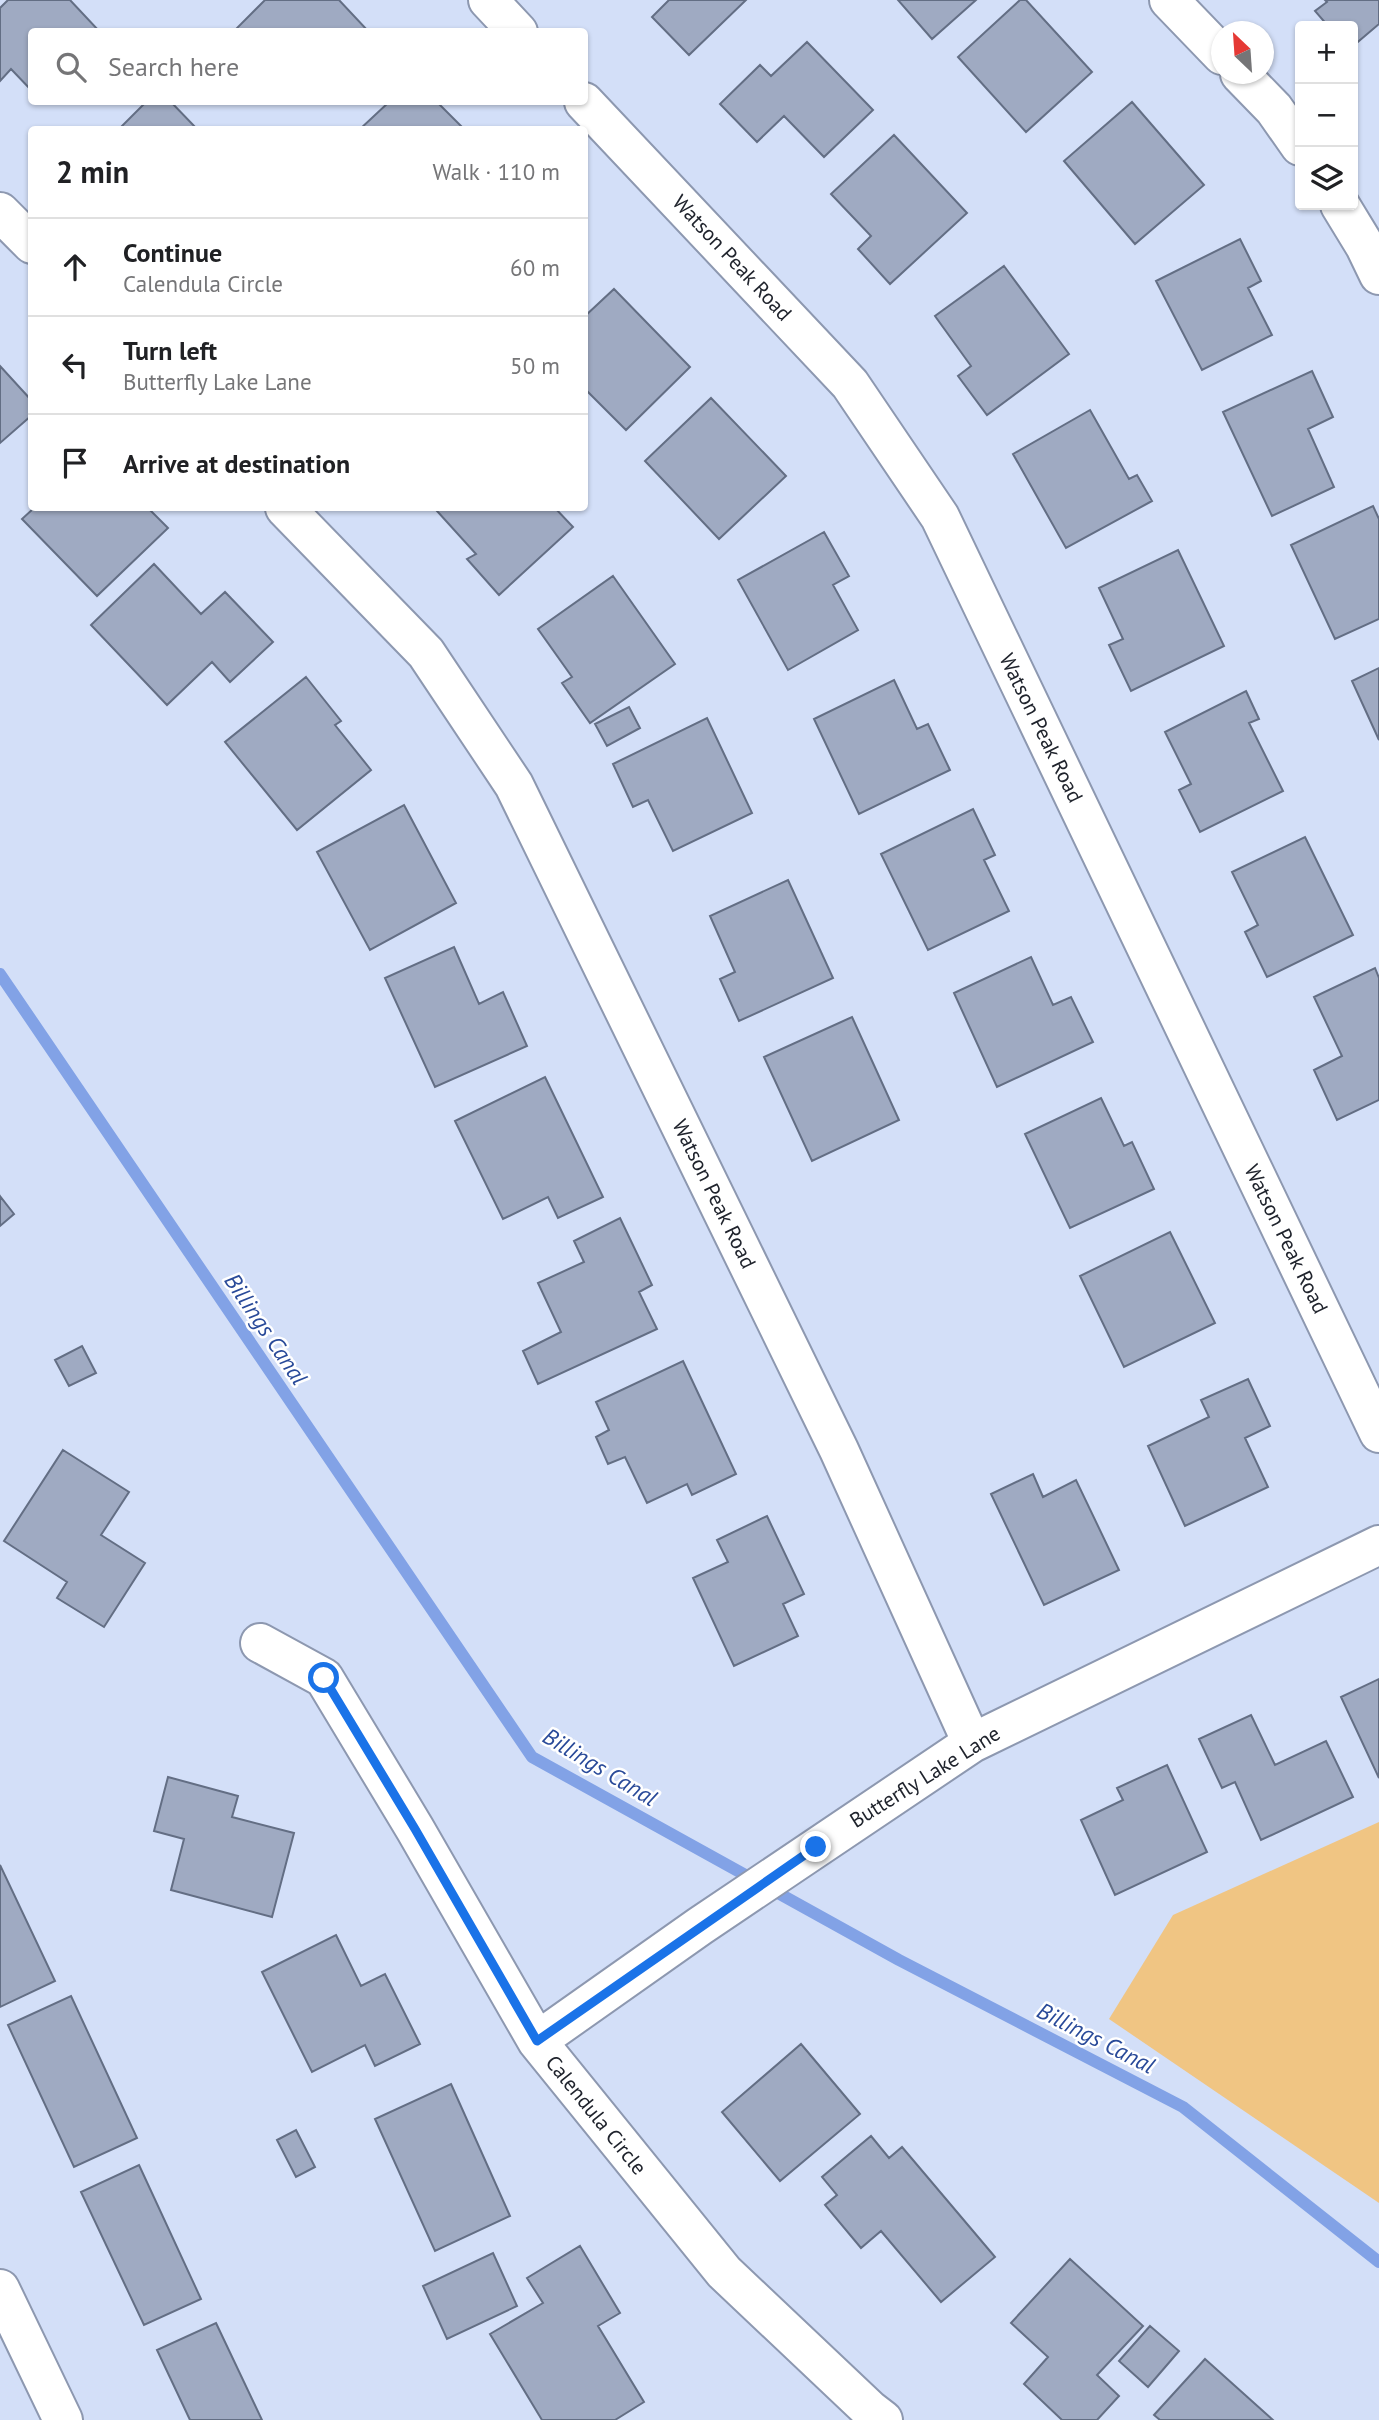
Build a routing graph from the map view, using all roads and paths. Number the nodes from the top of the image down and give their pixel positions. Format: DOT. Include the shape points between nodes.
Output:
graph roads {
  1 [pos="488,0"];
  2 [pos="1169,0"];
  3 [pos="513,28"];
  4 [pos="1211,44"];
  5 [pos="1250,84"];
  6 [pos="587,105"];
  7 [pos="1295,139"];
  8 [pos="1343,210"];
  9 [pos="0,212"];
  10 [pos="28,240"];
  11 [pos="1379,275"];
  12 [pos="288,511"];
  13 [pos="1379,1433"];
  14 [pos="1379,1545"];
  15 [pos="260,1643"];
  16 [pos="972,1742"];
  17 [pos="537,2041"];
  18 [pos="0,2288"];
  19 [pos="63,2420"];
  20 [pos="883,2420"];
  1 -- 3 [label="street"];
  2 -- 4 [label="street"];
  5 -- 7 [label="street"];
  6 -- 13 [label="street, Watson Peak Road" via="850,384 940,517"];
  8 -- 11 [label="street"];
  9 -- 10 [label="street"];
  12 -- 16 [label="street, Watson Peak Road" via="426,653 514,785 839,1450"];
  14 -- 16 [label="street, Butterfly Lake Lane"];
  15 -- 17 [label="street, Calendula Circle" via="324,1678"];
  16 -- 17 [label="street, Butterfly Lake Lane"];
  17 -- 20 [label="street, Calendula Circle" via="724,2272"];
  18 -- 19 [label="street"];
}
